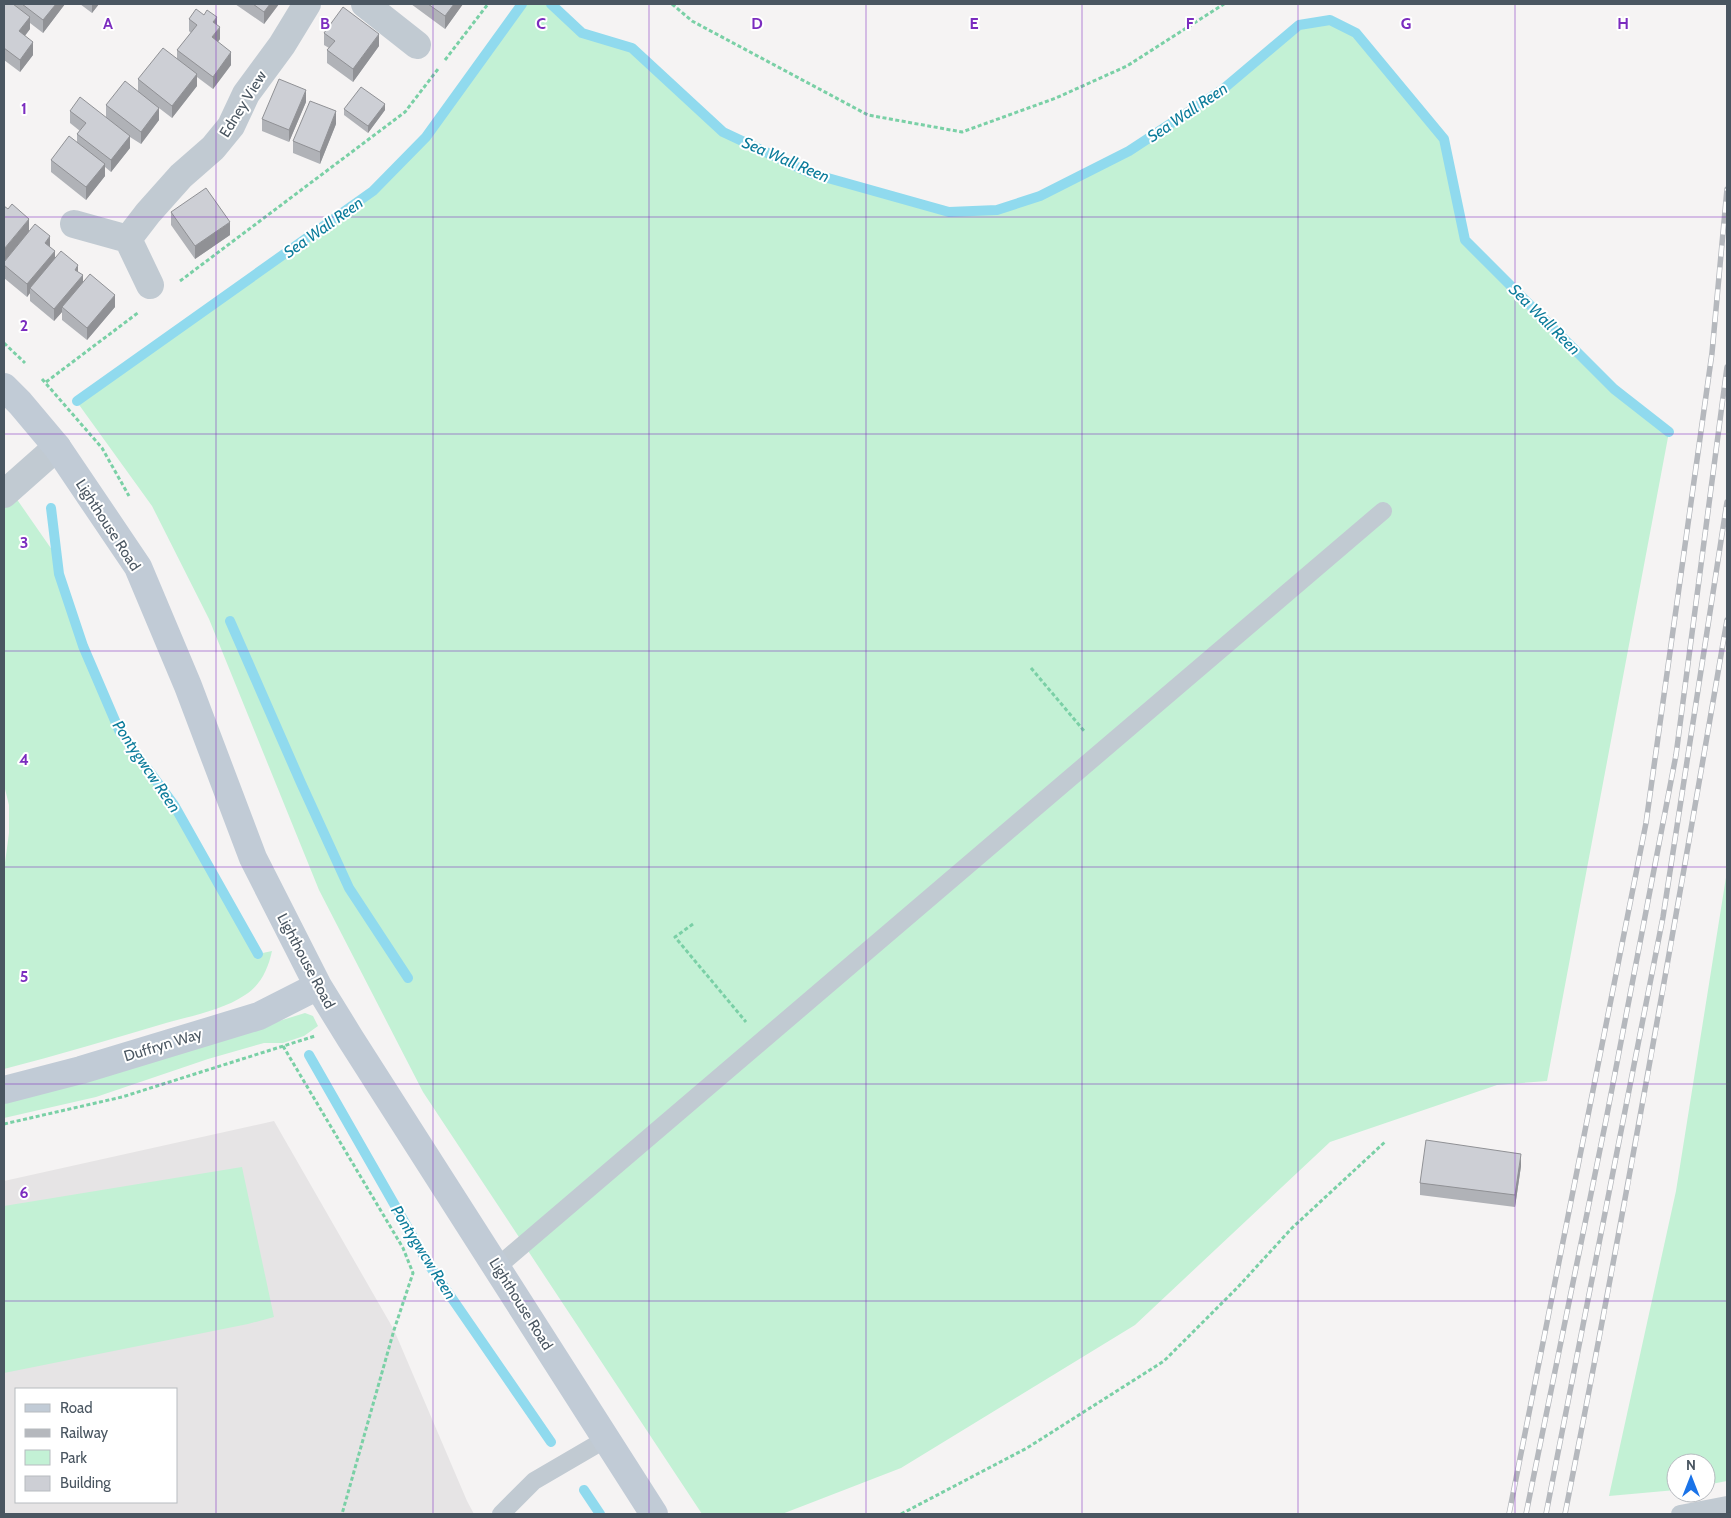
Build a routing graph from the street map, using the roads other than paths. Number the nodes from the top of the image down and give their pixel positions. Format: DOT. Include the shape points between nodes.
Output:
graph roads {
  1 [pos="307,4"];
  2 [pos="365,4"];
  3 [pos="417,44"];
  4 [pos="74,224"];
  5 [pos="128,240"];
  6 [pos="150,285"];
  7 [pos="4,387"];
  8 [pos="56,447"];
  9 [pos="4,494"];
  10 [pos="1383,512"];
  11 [pos="318,986"];
  12 [pos="4,1090"];
  13 [pos="497,1267"];
  14 [pos="606,1439"];
  15 [pos="1727,1505"];
  16 [pos="501,1514"];
  17 [pos="654,1514"];
  18 [pos="1680,1514"];
  1 -- 5 [label="street, Edney View" via="246,94 231,126 214,148 181,176"];
  2 -- 3 [label="street"];
  4 -- 5 [label="street"];
  5 -- 6 [label="street"];
  7 -- 8 [label="main road, Lighthouse Road"];
  8 -- 9 [label="street"];
  8 -- 11 [label="main road, Lighthouse Road" via="138,567 188,686 253,858"];
  10 -- 13 [label="lane"];
  11 -- 12 [label="main road, Duffryn Way" via="259,1016"];
  11 -- 13 [label="main road, Lighthouse Road"];
  13 -- 14 [label="main road, Lighthouse Road"];
  14 -- 16 [label="lane" via="534,1482"];
  14 -- 17 [label="main road, Lighthouse Road"];
  15 -- 18 [label="lane"];
}
